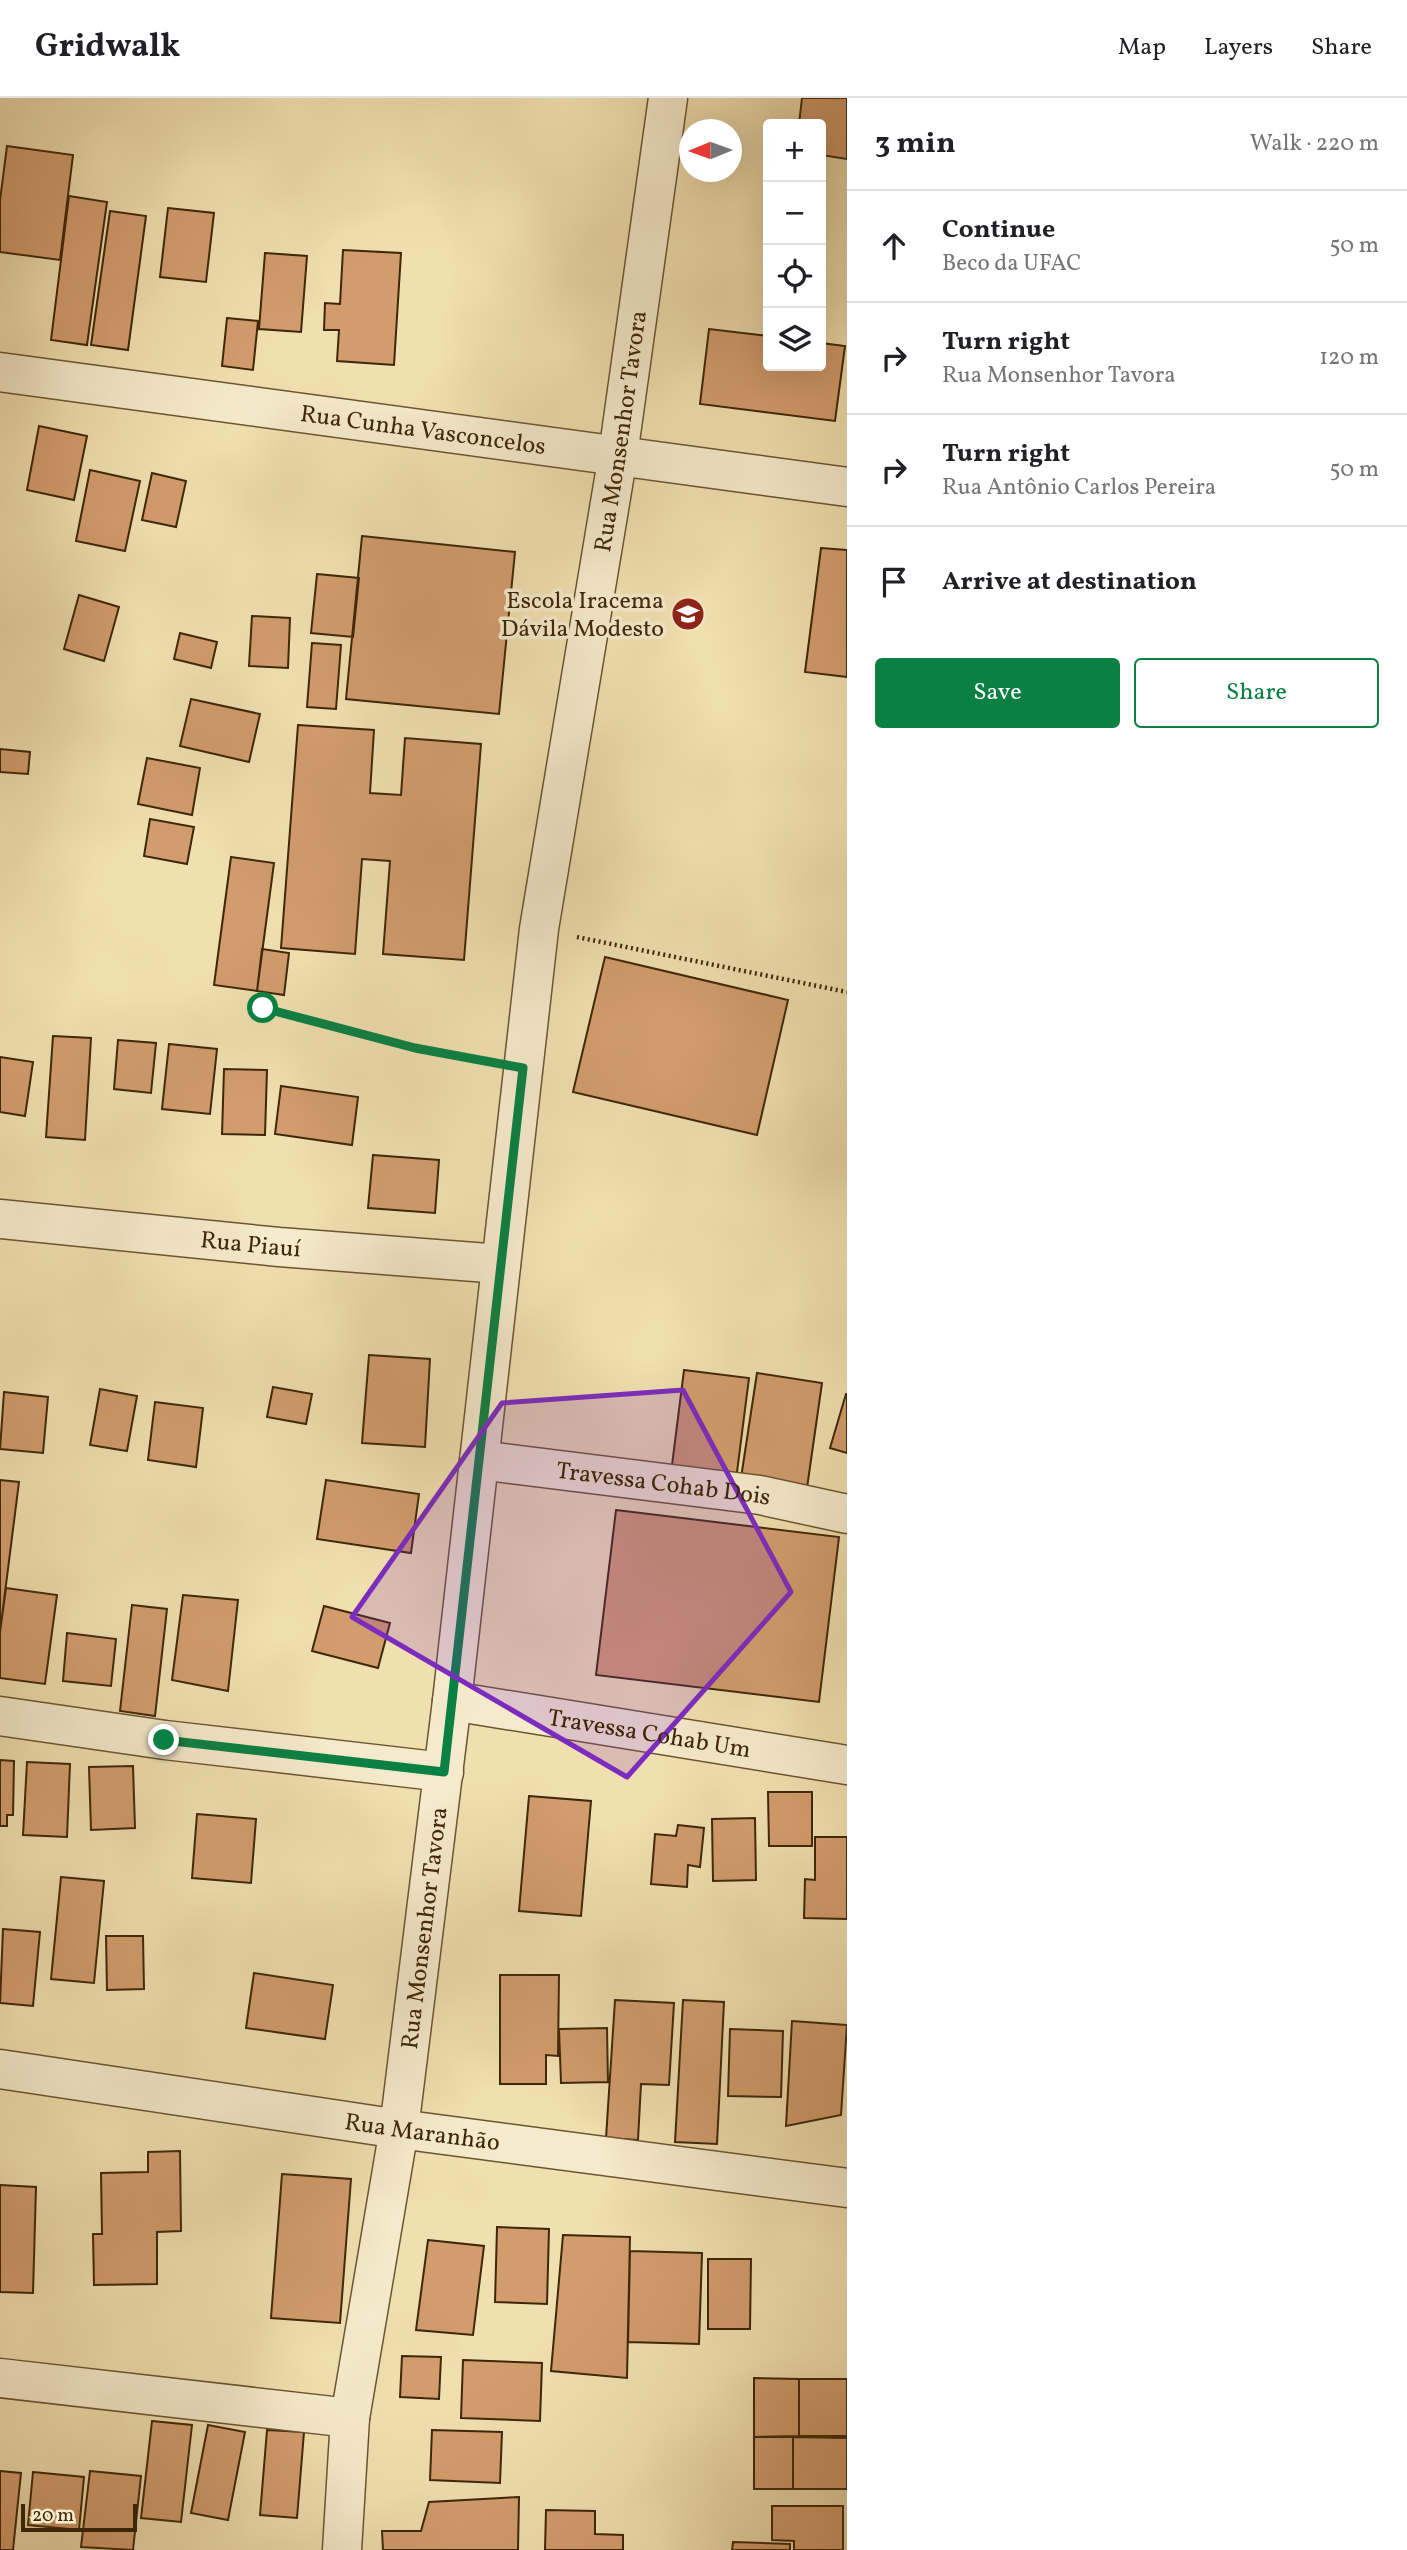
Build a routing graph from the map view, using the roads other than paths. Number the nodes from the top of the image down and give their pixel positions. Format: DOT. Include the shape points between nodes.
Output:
graph roads {
  1 [pos="668,98"];
  2 [pos="0,373"];
  3 [pos="618,455"];
  4 [pos="847,487"];
  5 [pos="0,1220"];
  6 [pos="502,1264"];
  7 [pos="479,1460"];
  8 [pos="847,1514"];
  9 [pos="452,1701"];
  10 [pos="0,1717"];
  11 [pos="847,1765"];
  12 [pos="444,1772"];
  13 [pos="0,2069"];
  14 [pos="399,2129"];
  15 [pos="847,2188"];
  16 [pos="0,2378"];
  17 [pos="350,2418"];
  18 [pos="342,2550"];
  1 -- 3 [label="street, Rua Monsenhor Tavora"];
  2 -- 3 [label="street, Rua Cunha Vasconcelos"];
  3 -- 4 [label="street, Rua Cunha Vasconcelos"];
  3 -- 6 [label="street, Rua Monsenhor Tavora" via="539,929"];
  5 -- 6 [label="street, Rua Piauí"];
  6 -- 7 [label="street, Rua Monsenhor Tavora"];
  7 -- 8 [label="street, Travessa Cohab Dois" via="760,1494"];
  7 -- 9 [label="street, Rua Monsenhor Tavora"];
  9 -- 11 [label="street, Travessa Cohab Um"];
  9 -- 12 [label="street, Rua Monsenhor Tavora"];
  10 -- 12 [label="street"];
  12 -- 14 [label="street, Rua Monsenhor Tavora"];
  13 -- 14 [label="street, Rua Maranhão"];
  14 -- 15 [label="street, Rua Maranhão"];
  14 -- 17 [label="street, Rua Monsenhor Tavora"];
  16 -- 17 [label="street"];
  17 -- 18 [label="street, Rua Monsenhor Tavora"];
}
